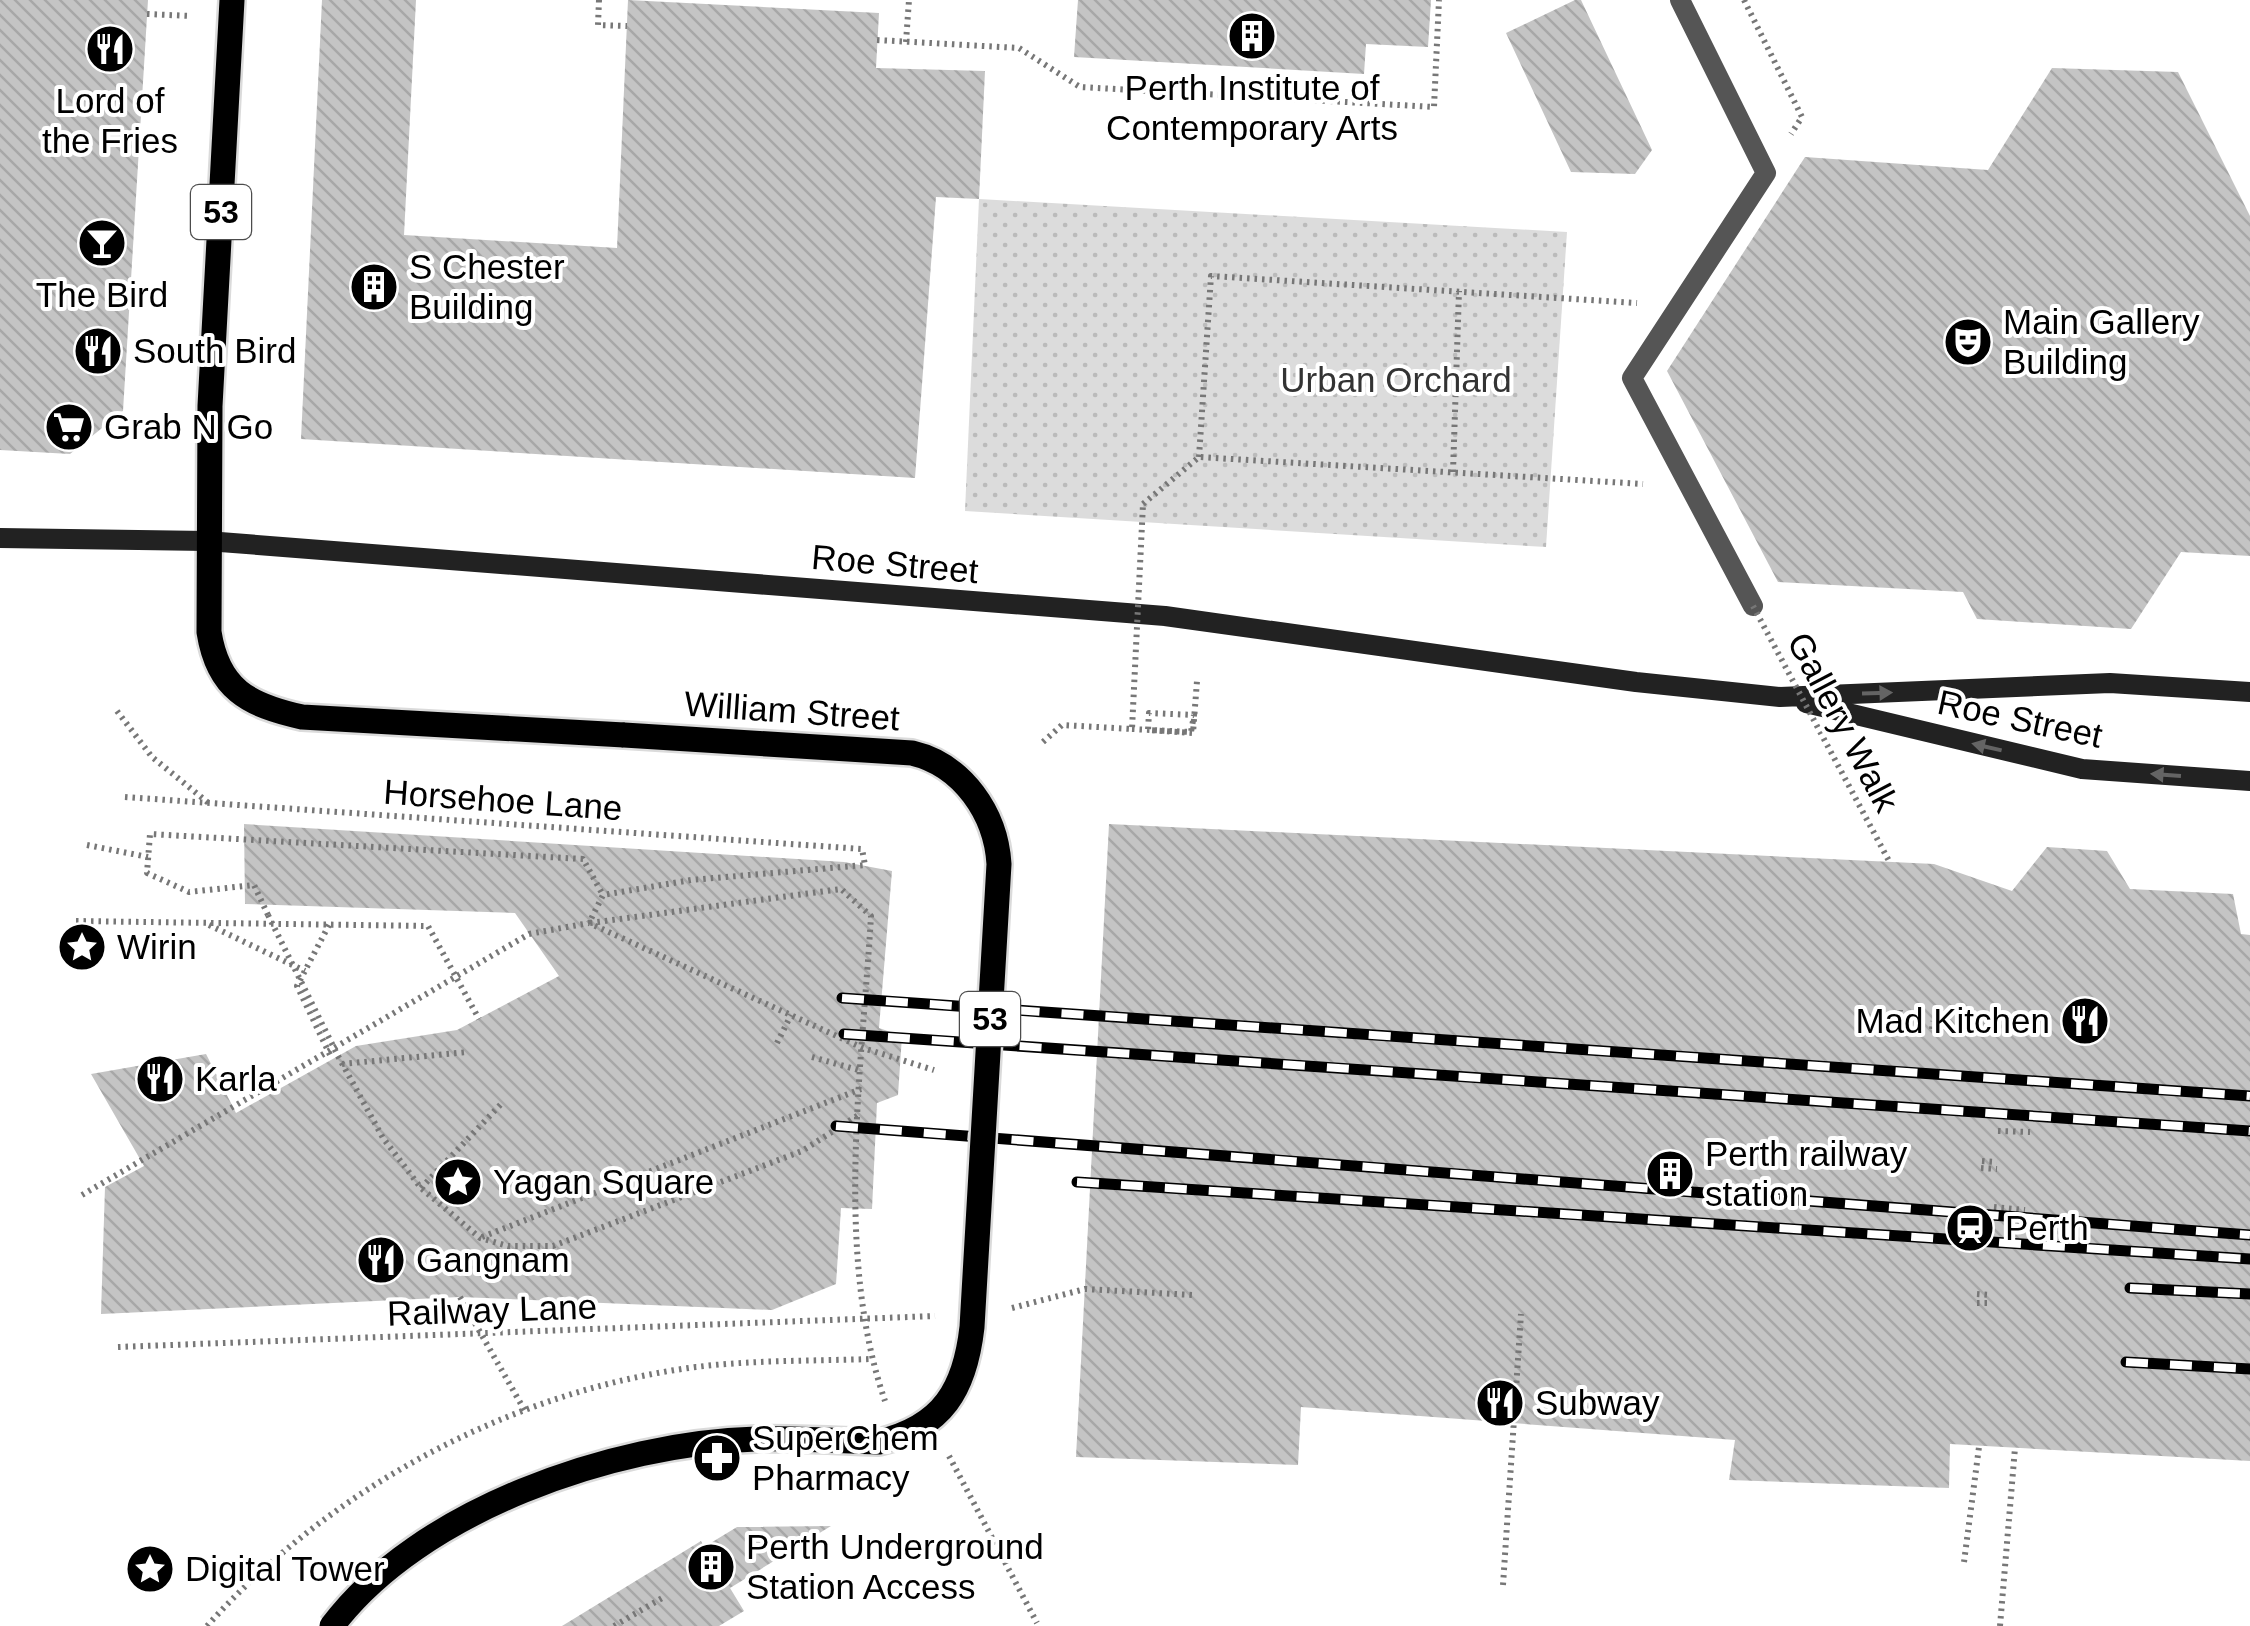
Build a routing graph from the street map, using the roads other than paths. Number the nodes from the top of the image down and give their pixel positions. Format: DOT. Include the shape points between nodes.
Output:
graph roads {
  1 [pos="232,0"];
  2 [pos="1680,0"];
  3 [pos="0,538"];
  4 [pos="208,541"];
  5 [pos="1753,606"];
  6 [pos="2250,692"];
  7 [pos="1780,697"];
  8 [pos="2250,781"];
  9 [pos="332,1626"];
  1 -- 4 [label="main road, William Street / 53"];
  2 -- 5 [label="street" via="1766,173 1632,378"];
  3 -- 4 [label="main road, Roe Street"];
  4 -- 7 [label="main road, Roe Street" via="1165,616"];
  4 -- 9 [label="main road, William Street / 53, bridge" via="214,662 237,691 274,710 302,717 927,756 951,770 979,802 998,851 972,1326 965,1373 946,1404 914,1430 879,1442 754,1439 592,1468 425,1539"];
  7 -- 6 [label="main road, Roe Street, one-way" via="2110,683"];
  8 -- 7 [label="main road, Roe Street, one-way" via="2082,769"];
}
